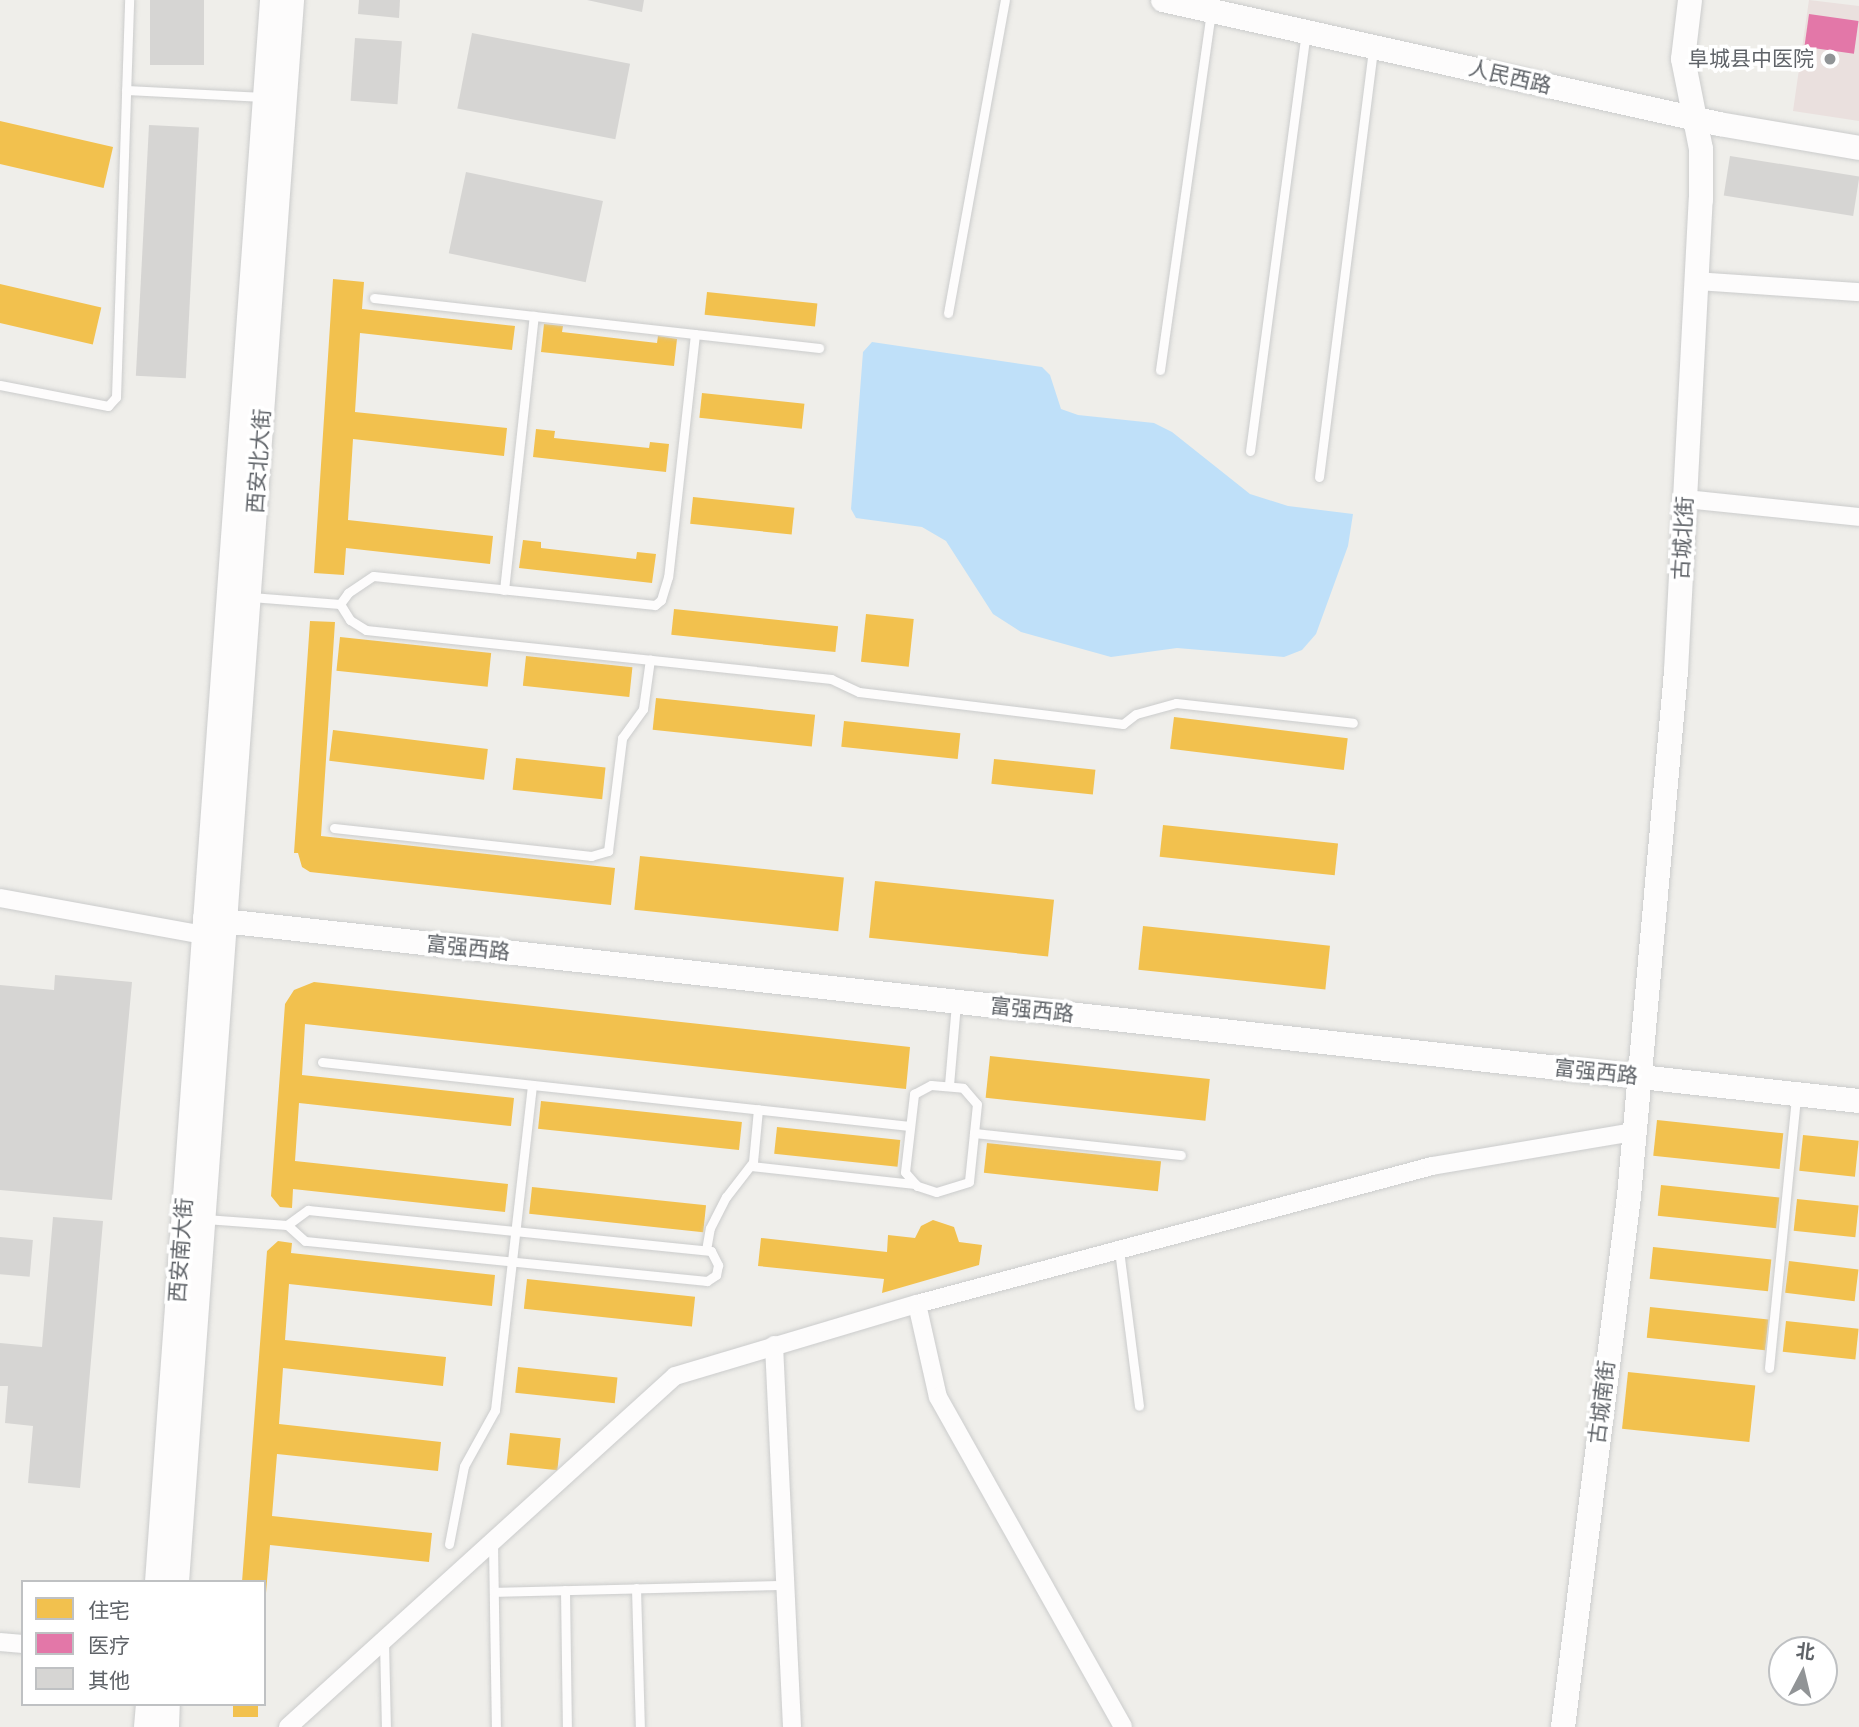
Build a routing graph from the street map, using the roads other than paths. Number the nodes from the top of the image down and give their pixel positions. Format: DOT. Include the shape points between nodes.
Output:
graph roads {
  1 [pos="130,0"];
  2 [pos="272,0"];
  3 [pos="292,0"];
  4 [pos="1005,0"];
  5 [pos="1163,0"];
  6 [pos="1690,0"];
  7 [pos="1211,11"];
  8 [pos="1306,32"];
  9 [pos="1374,47"];
  10 [pos="126,90"];
  11 [pos="265,97"];
  12 [pos="1694,119"];
  13 [pos="1859,148"];
  14 [pos="1696,281"];
  15 [pos="1859,292"];
  16 [pos="374,298"];
  17 [pos="948,313"];
  18 [pos="534,316"];
  19 [pos="695,334"];
  20 [pos="820,348"];
  21 [pos="1160,370"];
  22 [pos="0,385"];
  23 [pos="1250,451"];
  24 [pos="1319,477"];
  25 [pos="1685,499"];
  26 [pos="1859,517"];
  27 [pos="504,590"];
  28 [pos="249,597"];
  29 [pos="340,604"];
  30 [pos="650,659"];
  31 [pos="1353,723"];
  32 [pos="334,828"];
  33 [pos="0,898"];
  34 [pos="212,925"];
  35 [pos="956,1002"];
  36 [pos="322,1062"];
  37 [pos="1638,1077"];
  38 [pos="532,1085"];
  39 [pos="949,1085"];
  40 [pos="1796,1094"];
  41 [pos="1859,1101"];
  42 [pos="758,1109"];
  43 [pos="910,1126"];
  44 [pos="1634,1132"];
  45 [pos="974,1133"];
  46 [pos="1181,1155"];
  47 [pos="751,1166"];
  48 [pos="915,1184"];
  49 [pos="204,1219"];
  50 [pos="287,1225"];
  51 [pos="516,1231"];
  52 [pos="706,1250"];
  53 [pos="1119,1250"];
  54 [pos="513,1262"];
  55 [pos="917,1304"];
  56 [pos="774,1345"];
  57 [pos="1769,1368"];
  58 [pos="1139,1406"];
  59 [pos="493,1543"];
  60 [pos="449,1544"];
  61 [pos="157,1580"];
  62 [pos="177,1580"];
  63 [pos="785,1585"];
  64 [pos="636,1588"];
  65 [pos="565,1590"];
  66 [pos="494,1592"];
  67 [pos="0,1642"];
  68 [pos="384,1642"];
  69 [pos="21,1644"];
  70 [pos="148,1706"];
  71 [pos="168,1706"];
  72 [pos="146,1727"];
  73 [pos="167,1727"];
  74 [pos="288,1727"];
  75 [pos="386,1727"];
  76 [pos="496,1727"];
  77 [pos="567,1727"];
  78 [pos="640,1727"];
  79 [pos="792,1727"];
  80 [pos="1123,1727"];
  81 [pos="1563,1727"];
  1 -- 10 [label="lane"];
  2 -- 11 [label="main road, 西安北大街"];
  3 -- 28 [label="main road, 西安北大街"];
  4 -- 17 [label="lane"];
  5 -- 7 [label="main road, 人民西路"];
  6 -- 12 [label="main road, 古城北街" via="1683,59"];
  7 -- 8 [label="main road, 人民西路"];
  7 -- 21 [label="lane"];
  8 -- 9 [label="main road, 人民西路"];
  8 -- 23 [label="lane"];
  9 -- 12 [label="main road, 人民西路"];
  9 -- 24 [label="lane"];
  10 -- 11 [label="lane"];
  10 -- 22 [label="lane" via="116,397 108,407"];
  11 -- 34 [label="main road, 西安北大街"];
  12 -- 13 [label="main road, 人民西路"];
  12 -- 14 [label="main road, 古城北街" via="1701,149"];
  14 -- 15 [label="street"];
  14 -- 25 [label="main road, 古城北街"];
  16 -- 18 [label="lane"];
  18 -- 19 [label="lane"];
  18 -- 27 [label="lane"];
  19 -- 20 [label="lane"];
  19 -- 27 [label="lane" via="668,577 661,600 655,606"];
  25 -- 26 [label="street"];
  25 -- 37 [label="main road, 古城北街" via="1676,671"];
  27 -- 29 [label="lane" via="373,576"];
  28 -- 29 [label="lane"];
  28 -- 34 [label="main road, 西安北大街"];
  29 -- 30 [label="lane" via="350,620 366,631"];
  30 -- 31 [label="lane" via="831,679 859,692 1123,724 1136,713 1176,703"];
  30 -- 32 [label="lane" via="643,709 622,738 608,851 591,856"];
  33 -- 34 [label="street"];
  34 -- 35 [label="main road, 富强西路"];
  34 -- 49 [label="main road, 西安南大街"];
  34 -- 61 [label="main road, 西安南大街"];
  35 -- 37 [label="main road, 富强西路"];
  35 -- 39 [label="lane"];
  36 -- 38 [label="lane"];
  37 -- 40 [label="main road, 富强西路"];
  37 -- 44 [label="main road, 古城南街"];
  38 -- 42 [label="lane"];
  38 -- 51 [label="lane"];
  39 -- 43 [label="lane" via="931,1085 914,1094"];
  39 -- 45 [label="lane" via="963,1088 977,1104"];
  40 -- 41 [label="main road, 富强西路"];
  40 -- 57 [label="lane"];
  42 -- 43 [label="lane"];
  42 -- 47 [label="lane" via="759,1140"];
  43 -- 48 [label="lane" via="905,1172"];
  44 -- 53 [label="street" via="1432,1166"];
  44 -- 81 [label="main road, 古城南街"];
  45 -- 46 [label="lane"];
  45 -- 48 [label="lane" via="969,1182 936,1192"];
  47 -- 48 [label="lane"];
  47 -- 52 [label="lane" via="726,1197 710,1228"];
  49 -- 50 [label="lane"];
  49 -- 62 [label="main road, 西安南大街"];
  50 -- 51 [label="lane" via="308,1210"];
  50 -- 54 [label="lane" via="305,1241"];
  51 -- 52 [label="lane"];
  51 -- 54 [label="lane"];
  52 -- 54 [label="lane" via="712,1251 718,1265 716,1275 706,1281"];
  53 -- 55 [label="street"];
  53 -- 58 [label="lane"];
  54 -- 60 [label="lane" via="495,1410 464,1466"];
  55 -- 56 [label="street"];
  55 -- 80 [label="street" via="938,1397"];
  56 -- 59 [label="street" via="676,1376"];
  56 -- 63 [label="street"];
  59 -- 66 [label="lane"];
  59 -- 68 [label="street"];
  63 -- 64 [label="lane"];
  63 -- 79 [label="street"];
  64 -- 65 [label="lane"];
  64 -- 78 [label="lane"];
  65 -- 66 [label="lane"];
  65 -- 77 [label="lane"];
  66 -- 76 [label="lane"];
  67 -- 69 [label="street"];
  68 -- 74 [label="street"];
  68 -- 75 [label="lane"];
  70 -- 72 [label="main road"];
  71 -- 73 [label="main road"];
}
